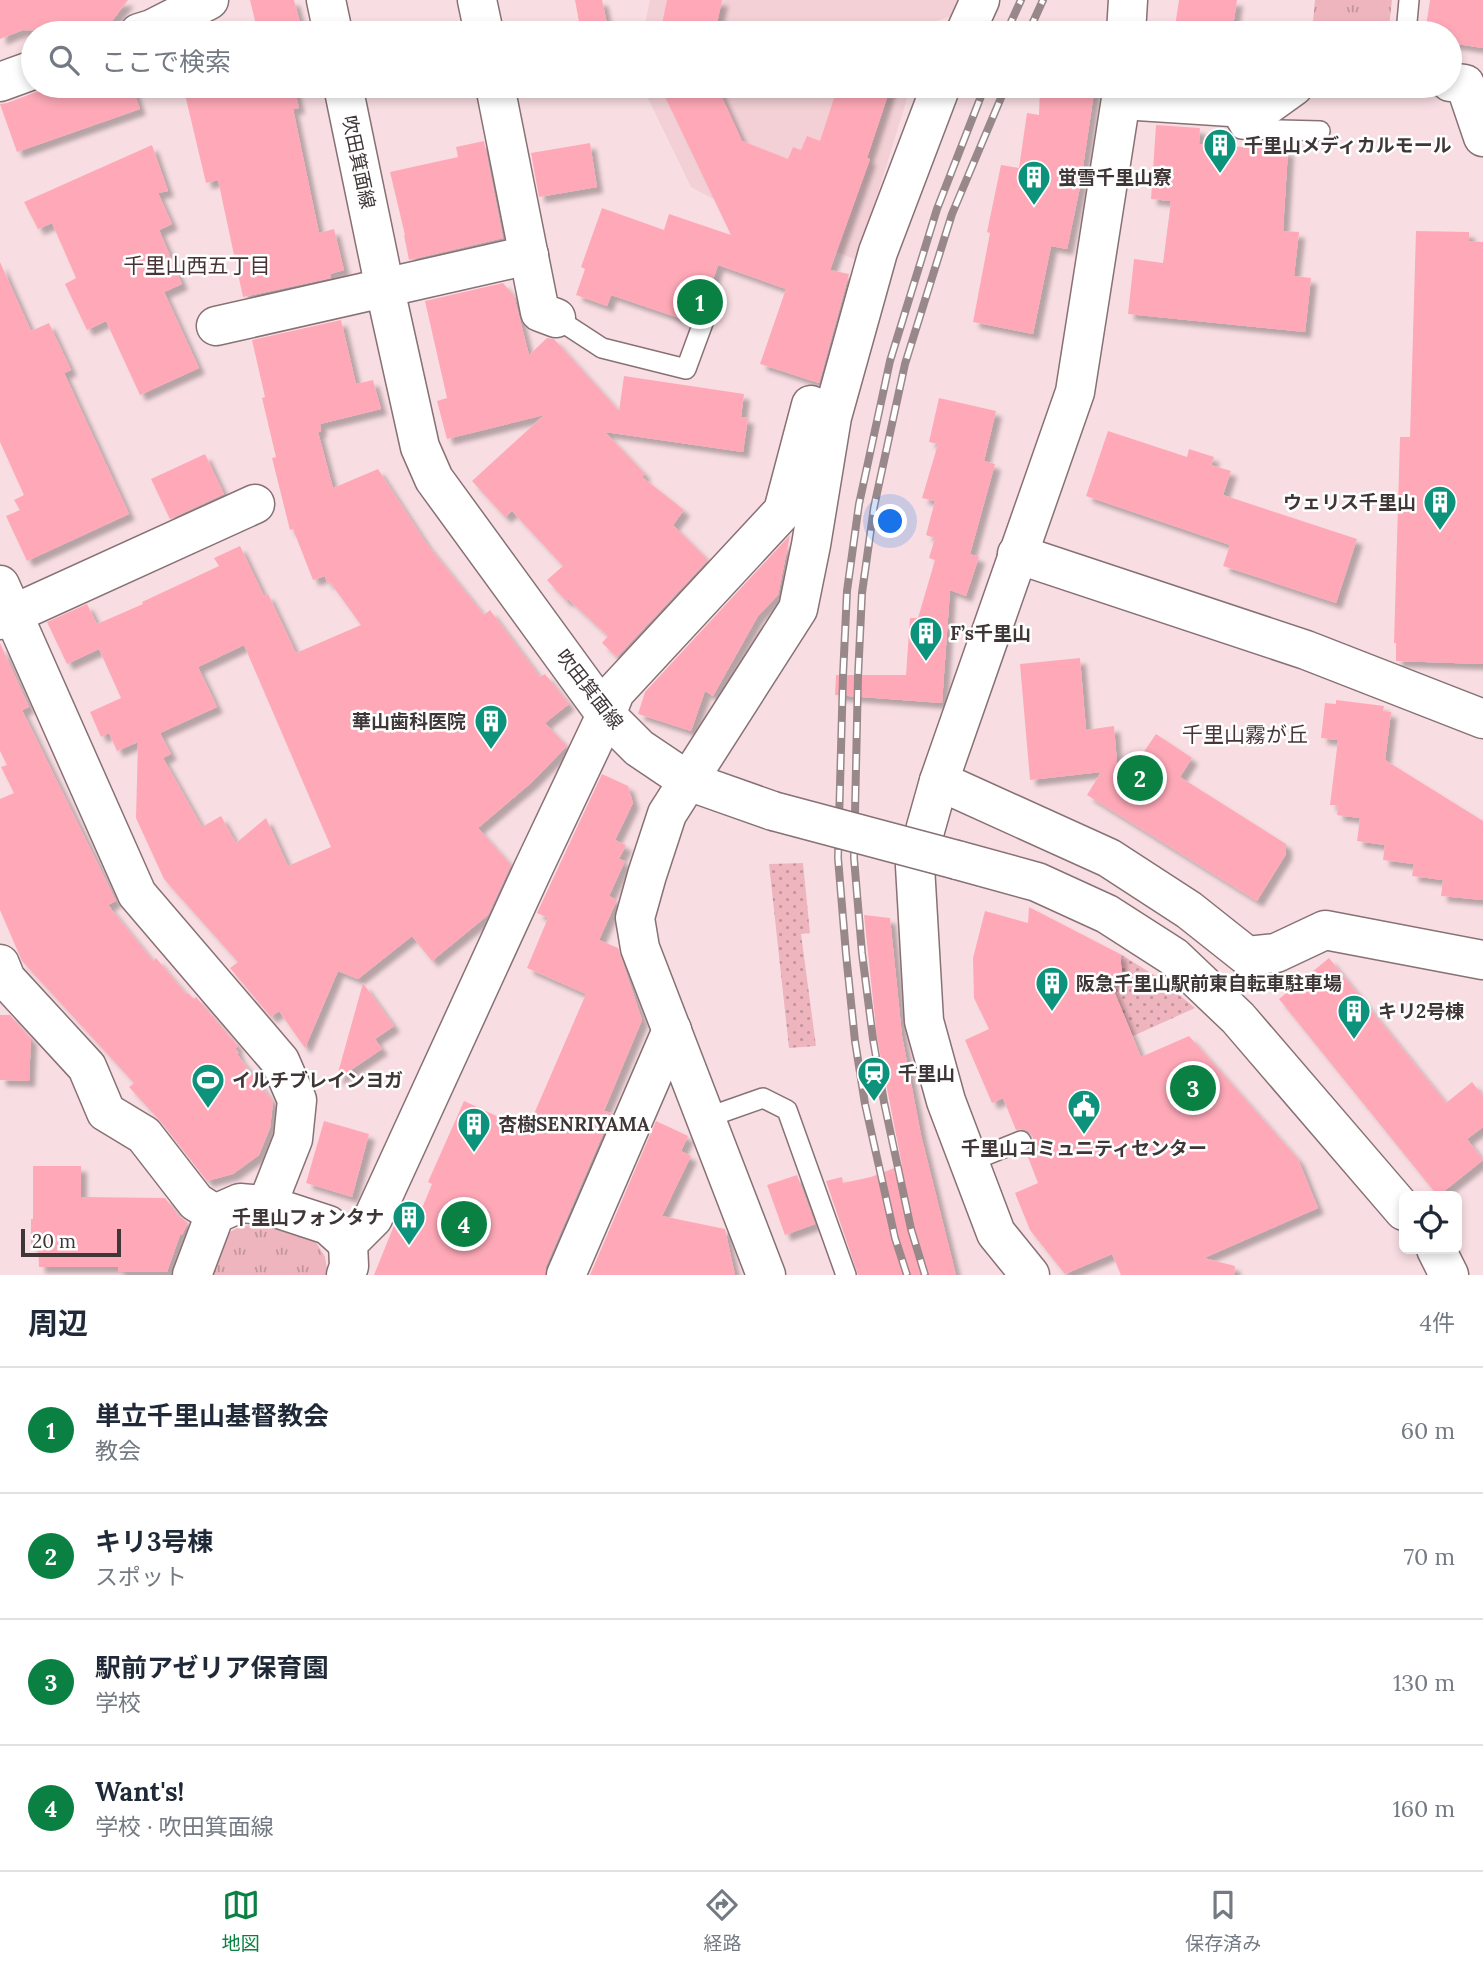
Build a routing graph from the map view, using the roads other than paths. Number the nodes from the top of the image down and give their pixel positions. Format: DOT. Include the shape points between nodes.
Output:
graph roads {
  1 [pos="209,0"];
  2 [pos="326,0"];
  3 [pos="477,0"];
  4 [pos="1128,0"];
  5 [pos="1409,0"];
  6 [pos="168,21"];
  7 [pos="330,21"];
  8 [pos="481,21"];
  9 [pos="1127,21"];
  10 [pos="1407,21"];
  11 [pos="21,74"];
  12 [pos="0,82"];
  13 [pos="1462,84"];
  14 [pos="345,98"];
  15 [pos="497,98"];
  16 [pos="937,98"];
  17 [pos="1121,98"];
  18 [pos="1160,98"];
  19 [pos="1277,98"];
  20 [pos="1228,107"];
  21 [pos="1320,131"];
  22 [pos="1483,136"];
  23 [pos="529,256"];
  24 [pos="385,289"];
  25 [pos="707,312"];
  26 [pos="556,318"];
  27 [pos="216,326"];
  28 [pos="811,405"];
  29 [pos="255,504"];
  30 [pos="1017,554"];
  31 [pos="4,606"];
  32 [pos="606,715"];
  33 [pos="1483,719"];
  34 [pos="688,780"];
  35 [pos="939,780"];
  36 [pos="1483,960"];
  37 [pos="0,964"];
  38 [pos="672,1030"];
  39 [pos="706,1118"];
  40 [pos="1021,1141"];
  41 [pos="969,1162"];
  42 [pos="267,1205"];
  43 [pos="1399,1205"];
  44 [pos="215,1214"];
  45 [pos="1438,1254"];
  46 [pos="347,1259"];
  47 [pos="191,1275"];
  48 [pos="566,1275"];
  49 [pos="766,1275"];
  50 [pos="846,1275"];
  51 [pos="1030,1275"];
  52 [pos="1449,1275"];
  1 -- 6 [label="street"];
  2 -- 7 [label="street"];
  3 -- 8 [label="street"];
  4 -- 9 [label="street"];
  5 -- 10 [label="lane"];
  11 -- 12 [label="street"];
  13 -- 22 [label="street"];
  14 -- 24 [label="street, 吹田箕面線"];
  15 -- 23 [label="street"];
  16 -- 34 [label="street" via="878,252 835,404 798,609"];
  17 -- 30 [label="street" via="1074,392"];
  18 -- 20 [label="street"];
  19 -- 20 [label="street" via="1262,109"];
  20 -- 21 [label="lane" via="1241,129"];
  23 -- 24 [label="street"];
  23 -- 26 [label="street" via="540,312"];
  24 -- 27 [label="street"];
  24 -- 32 [label="street, 吹田箕面線" via="420,447 434,479"];
  25 -- 26 [label="lane" via="686,369 602,348"];
  28 -- 32 [label="street" via="783,511 615,692"];
  29 -- 31 [label="street"];
  30 -- 33 [label="street" via="1306,650"];
  30 -- 35 [label="street"];
  31 -- 42 [label="street" via="137,894 284,1070 297,1100 293,1139"];
  32 -- 34 [label="street, 吹田箕面線" via="639,748"];
  32 -- 46 [label="street" via="373,1218"];
  34 -- 38 [label="street" via="667,814 635,918 640,948"];
  34 -- 43 [label="street, 吹田箕面線, bridge" via="773,811 1037,883 1107,914 1174,957 1238,1018"];
  35 -- 36 [label="street" via="1109,858 1189,910 1247,956 1276,953 1325,930"];
  35 -- 41 [label="street" via="915,866 924,1021"];
  37 -- 44 [label="street" via="6,979 87,1068 106,1112 144,1135 196,1202"];
  38 -- 39 [label="street"];
  38 -- 48 [label="street"];
  39 -- 49 [label="street"];
  39 -- 50 [label="lane" via="763,1098 787,1110"];
  40 -- 41 [label="lane"];
  41 -- 51 [label="street" via="996,1233"];
  42 -- 44 [label="street" via="240,1203"];
  42 -- 46 [label="street" via="328,1225"];
  44 -- 47 [label="street"];
  45 -- 52 [label="street"];
}
